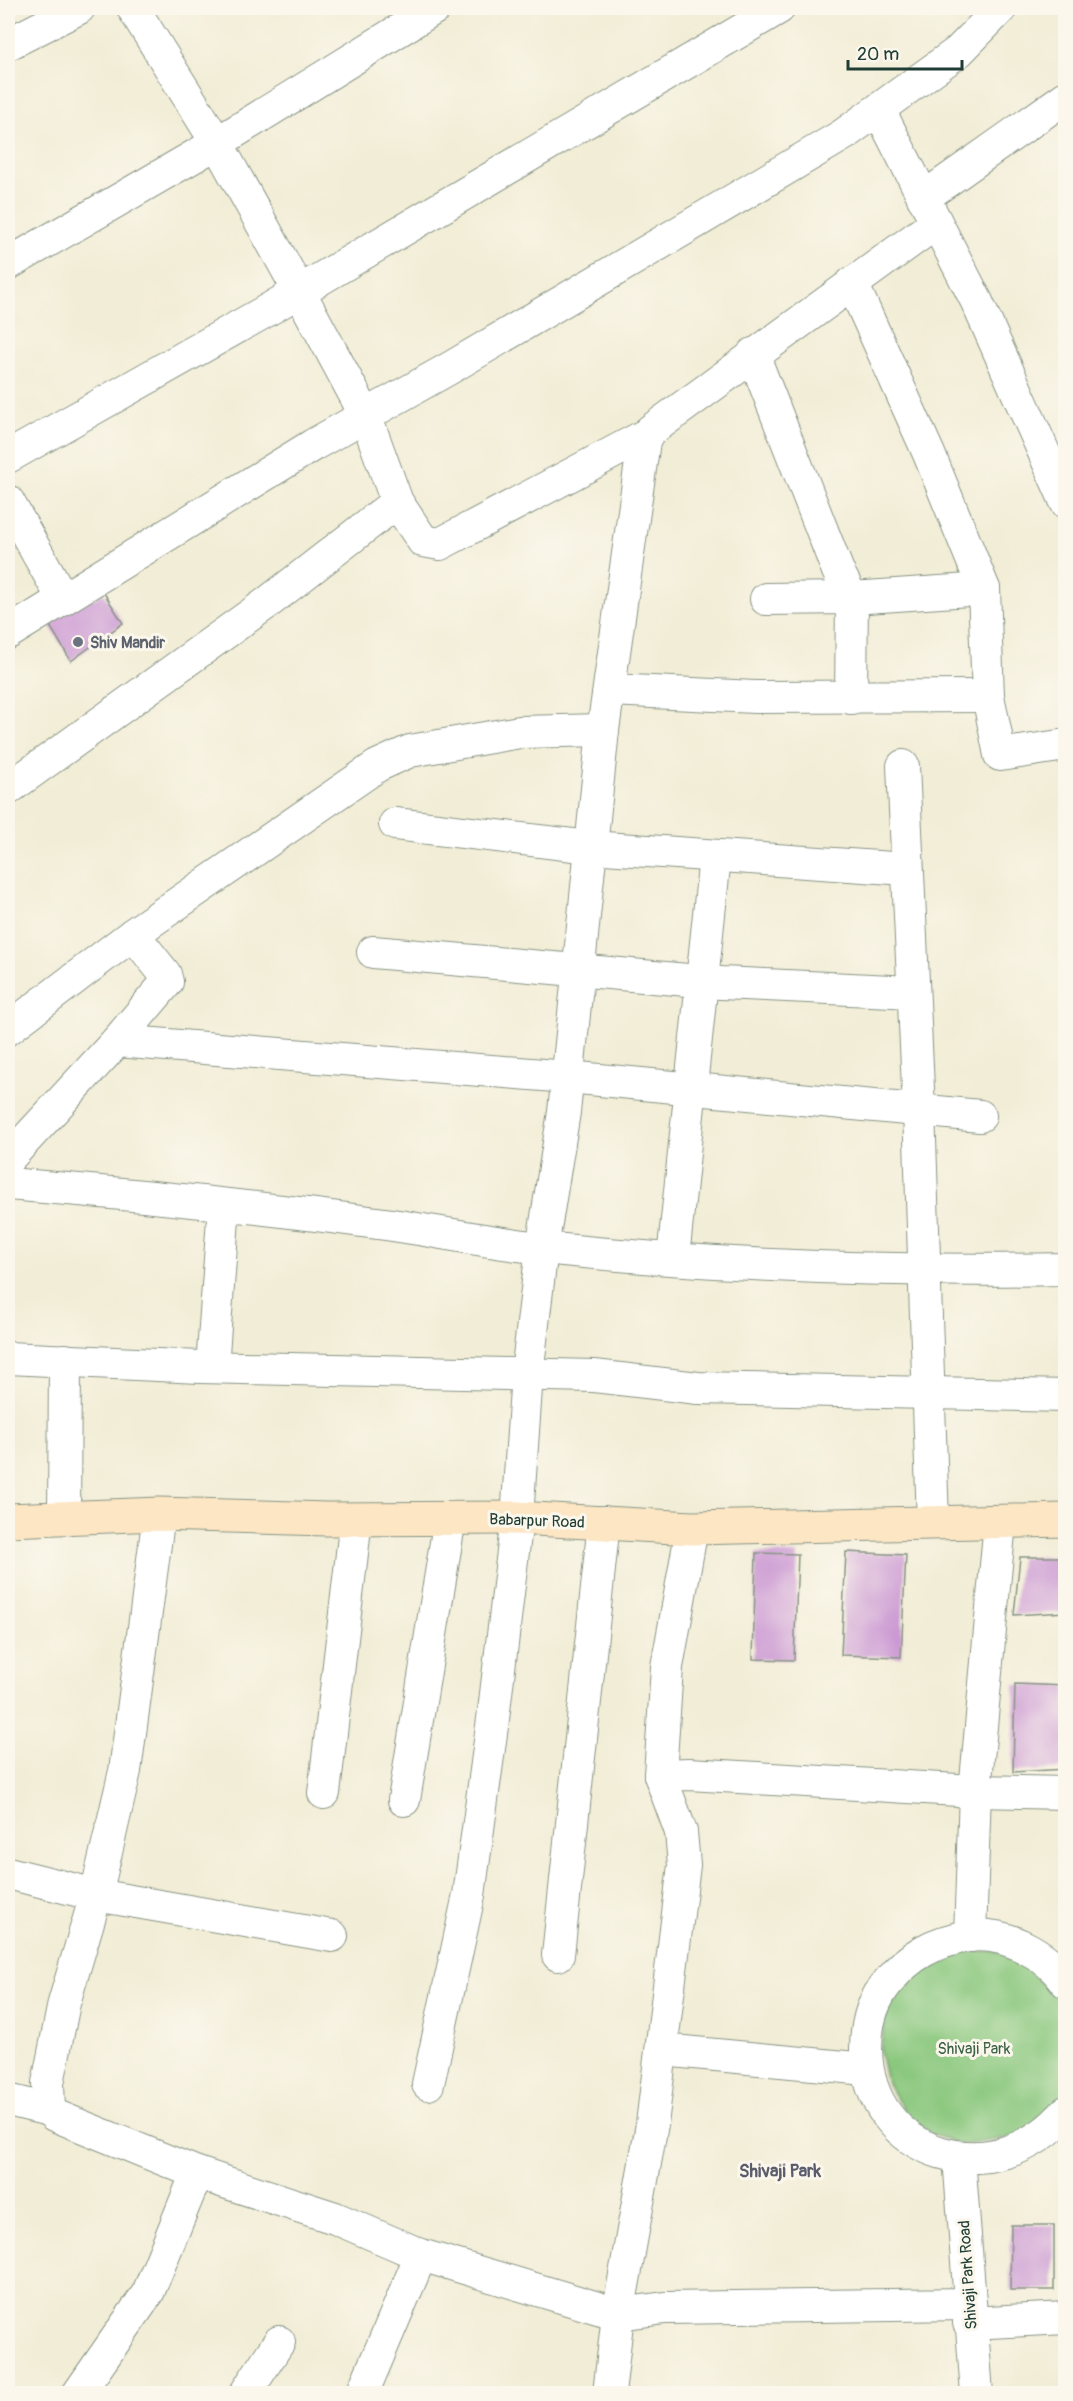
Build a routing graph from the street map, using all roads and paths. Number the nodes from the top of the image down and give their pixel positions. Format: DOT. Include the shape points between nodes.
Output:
graph roads {
  1 [pos="79,8"];
  2 [pos="133,8"];
  3 [pos="435,8"];
  4 [pos="779,8"];
  5 [pos="1000,8"];
  6 [pos="8,44"];
  7 [pos="1065,97"];
  8 [pos="879,110"];
  9 [pos="217,143"];
  10 [pos="930,210"];
  11 [pos="8,264"];
  12 [pos="852,283"];
  13 [pos="299,291"];
  14 [pos="753,354"];
  15 [pos="365,414"];
  16 [pos="646,435"];
  17 [pos="8,457"];
  18 [pos="8,501"];
  19 [pos="397,502"];
  20 [pos="1065,502"];
  21 [pos="984,589"];
  22 [pos="63,598"];
  23 [pos="852,598"];
  24 [pos="766,599"];
  25 [pos="8,633"];
  26 [pos="610,690"];
  27 [pos="988,696"];
  28 [pos="851,698"];
  29 [pos="603,730"];
  30 [pos="1065,745"];
  31 [pos="903,766"];
  32 [pos="8,789"];
  33 [pos="395,824"];
  34 [pos="590,847"];
  35 [pos="715,857"];
  36 [pos="907,869"];
  37 [pos="133,934"];
  38 [pos="373,952"];
  39 [pos="578,970"];
  40 [pos="701,981"];
  41 [pos="913,992"];
  42 [pos="8,1029"];
  43 [pos="117,1041"];
  44 [pos="568,1077"];
  45 [pos="692,1089"];
  46 [pos="919,1110"];
  47 [pos="980,1116"];
  48 [pos="8,1160"];
  49 [pos="8,1184"];
  50 [pos="224,1204"];
  51 [pos="542,1248"];
  52 [pos="673,1258"];
  53 [pos="1065,1269"];
  54 [pos="923,1272"];
  55 [pos="8,1358"];
  56 [pos="65,1360"];
  57 [pos="212,1367"];
  58 [pos="527,1374"];
  59 [pos="929,1393"];
  60 [pos="1065,1396"];
  61 [pos="159,1514"];
  62 [pos="64,1518"];
  63 [pos="450,1518"];
  64 [pos="517,1518"];
  65 [pos="356,1519"];
  66 [pos="8,1520"];
  67 [pos="1065,1520"];
  68 [pos="604,1522"];
  69 [pos="1000,1522"];
  70 [pos="933,1523"];
  71 [pos="692,1528"];
  72 [pos="660,1776"];
  73 [pos="975,1791"];
  74 [pos="324,1792"];
  75 [pos="1065,1793"];
  76 [pos="404,1800"];
  77 [pos="8,1873"];
  78 [pos="96,1895"];
  79 [pos="332,1936"];
  80 [pos="970,1936"];
  81 [pos="558,1954"];
  82 [pos="1065,1982"];
  83 [pos="662,2050"];
  84 [pos="867,2069"];
  85 [pos="428,2084"];
  86 [pos="8,2100"];
  87 [pos="49,2110"];
  88 [pos="1065,2112"];
  89 [pos="958,2157"];
  90 [pos="196,2173"];
  91 [pos="421,2255"];
  92 [pos="969,2313"];
  93 [pos="618,2314"];
  94 [pos="1065,2319"];
  95 [pos="279,2342"];
  96 [pos="78,2394"];
  97 [pos="244,2394"];
  98 [pos="362,2394"];
  99 [pos="609,2394"];
  100 [pos="977,2394"];
  1 -- 6 [label="street"];
  2 -- 9 [label="street"];
  3 -- 9 [label="street"];
  4 -- 13 [label="street"];
  5 -- 8 [label="street" via="959,51"];
  7 -- 10 [label="street"];
  8 -- 10 [label="street"];
  8 -- 15 [label="street" via="470,356"];
  9 -- 11 [label="street"];
  9 -- 13 [label="street"];
  10 -- 12 [label="street"];
  10 -- 20 [label="street" via="977,302"];
  12 -- 14 [label="street"];
  12 -- 21 [label="street"];
  13 -- 15 [label="street"];
  13 -- 17 [label="street"];
  14 -- 16 [label="street"];
  14 -- 23 [label="street"];
  15 -- 19 [label="street"];
  15 -- 22 [label="street"];
  16 -- 19 [label="street" via="440,544 423,541"];
  16 -- 26 [label="street"];
  18 -- 22 [label="street"];
  19 -- 32 [label="street" via="267,603"];
  21 -- 23 [label="street"];
  21 -- 27 [label="street"];
  22 -- 25 [label="street"];
  23 -- 24 [label="street"];
  23 -- 28 [label="street"];
  26 -- 28 [label="street"];
  26 -- 29 [label="street"];
  27 -- 28 [label="street"];
  27 -- 30 [label="street" via="1000,755"];
  29 -- 34 [label="street"];
  29 -- 37 [label="street" via="520,732 410,751 378,766"];
  31 -- 36 [label="street"];
  33 -- 34 [label="street"];
  34 -- 35 [label="street"];
  34 -- 39 [label="street"];
  35 -- 36 [label="street"];
  35 -- 40 [label="street"];
  36 -- 41 [label="street"];
  37 -- 42 [label="street"];
  37 -- 43 [label="street" via="167,982"];
  38 -- 39 [label="street"];
  39 -- 40 [label="street"];
  39 -- 44 [label="street"];
  40 -- 41 [label="street"];
  40 -- 45 [label="street"];
  41 -- 46 [label="street"];
  43 -- 44 [label="street"];
  43 -- 48 [label="street"];
  44 -- 45 [label="street"];
  44 -- 51 [label="street"];
  45 -- 46 [label="street"];
  45 -- 52 [label="street"];
  46 -- 47 [label="street"];
  46 -- 54 [label="street"];
  49 -- 50 [label="street"];
  50 -- 51 [label="street"];
  50 -- 57 [label="street"];
  51 -- 52 [label="street"];
  51 -- 58 [label="street"];
  52 -- 54 [label="street"];
  53 -- 54 [label="street"];
  54 -- 59 [label="street"];
  55 -- 56 [label="street"];
  56 -- 57 [label="street"];
  56 -- 62 [label="street"];
  57 -- 58 [label="street"];
  58 -- 59 [label="street" via="594,1376 698,1388"];
  58 -- 64 [label="street"];
  59 -- 60 [label="street"];
  59 -- 70 [label="street"];
  61 -- 62 [label="street, Babarpur Road"];
  61 -- 65 [label="street, Babarpur Road"];
  61 -- 78 [label="street" via="125,1771"];
  62 -- 66 [label="street, Babarpur Road"];
  63 -- 64 [label="street, Babarpur Road"];
  63 -- 65 [label="street, Babarpur Road"];
  63 -- 76 [label="street"];
  64 -- 68 [label="street, Babarpur Road"];
  64 -- 85 [label="street" via="469,1895"];
  65 -- 74 [label="street"];
  67 -- 69 [label="street, Babarpur Road"];
  68 -- 71 [label="street, Babarpur Road"];
  68 -- 81 [label="street"];
  69 -- 70 [label="street, Babarpur Road"];
  69 -- 73 [label="street"];
  70 -- 71 [label="street, Babarpur Road"];
  71 -- 72 [label="street" via="667,1667"];
  72 -- 73 [label="street" via="689,1774"];
  72 -- 83 [label="street" via="681,1832 684,1865"];
  73 -- 75 [label="street"];
  73 -- 80 [label="street"];
  77 -- 78 [label="street"];
  78 -- 79 [label="street"];
  78 -- 87 [label="street" via="64,2003 48,2083"];
  80 -- 82 [label="street" via="1004,1938 1034,1952"];
  80 -- 84 [label="street" via="933,1944 902,1965 878,1994 866,2031"];
  83 -- 84 [label="street"];
  83 -- 93 [label="street"];
  84 -- 89 [label="street" via="878,2100 898,2128 926,2147"];
  86 -- 87 [label="street"];
  87 -- 90 [label="street"];
  88 -- 89 [label="street" via="1050,2130 1007,2154"];
  89 -- 92 [label="street, Shivaji Park Road"];
  90 -- 91 [label="street" via="335,2218"];
  90 -- 96 [label="street" via="148,2293"];
  91 -- 93 [label="street"];
  91 -- 98 [label="street"];
  92 -- 93 [label="street" via="665,2308"];
  92 -- 94 [label="street"];
  92 -- 100 [label="street, Shivaji Park Road"];
  93 -- 99 [label="street"];
  95 -- 97 [label="street"];
}
